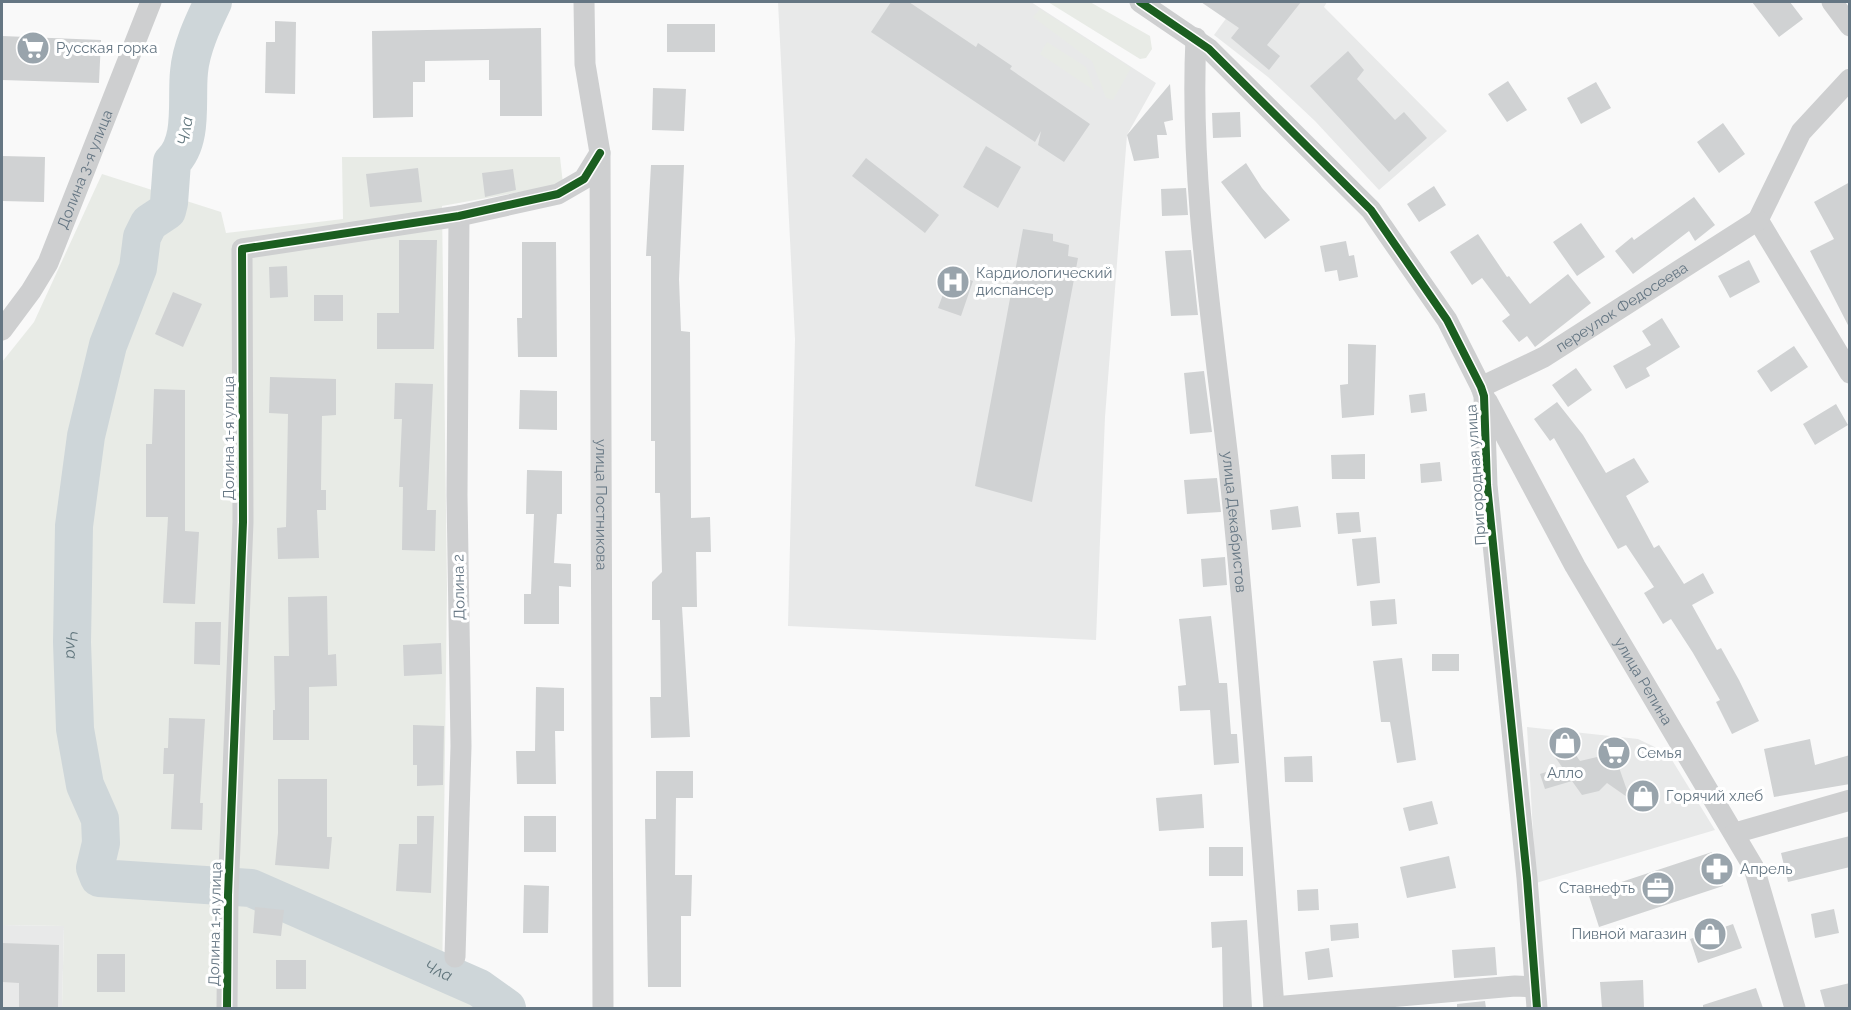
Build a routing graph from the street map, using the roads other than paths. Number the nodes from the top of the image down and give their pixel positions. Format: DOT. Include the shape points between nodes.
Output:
graph roads {
  1 [pos="152,2"];
  2 [pos="584,2"];
  3 [pos="1140,2"];
  4 [pos="1832,2"];
  5 [pos="1850,26"];
  6 [pos="1196,38"];
  7 [pos="1850,79"];
  8 [pos="600,153"];
  9 [pos="459,216"];
  10 [pos="1758,220"];
  11 [pos="2,330"];
  12 [pos="1850,373"];
  13 [pos="1483,391"];
  14 [pos="1850,800"];
  15 [pos="1734,833"];
  16 [pos="455,957"];
  17 [pos="1535,998"];
  18 [pos="227,1008"];
  19 [pos="603,1008"];
  20 [pos="1274,1008"];
  21 [pos="1796,1008"];
  1 -- 11 [label="street, Долина 3-я улица" via="48,263"];
  2 -- 8 [label="street, улица Постникова" via="585,64"];
  3 -- 6 [label="street, Пригородная улица"];
  4 -- 5 [label="street"];
  6 -- 13 [label="street, Пригородная улица" via="1371,210 1446,320"];
  6 -- 20 [label="street, улица Декабристов" via="1193,90 1200,200 1244,604"];
  7 -- 10 [label="street" via="1801,132"];
  8 -- 9 [label="street, Долина 1-я улица" via="584,179 558,194"];
  8 -- 19 [label="street, улица Постникова"];
  9 -- 16 [label="street, Долина 2" via="460,746"];
  9 -- 18 [label="street, Долина 1-я улица" via="242,249 243,522"];
  10 -- 12 [label="street"];
  10 -- 13 [label="street, переулок Федосеева" via="1544,357"];
  13 -- 15 [label="street, улица Репина" via="1575,567"];
  13 -- 17 [label="street, Пригородная улица" via="1487,485 1526,867"];
  14 -- 15 [label="street"];
  15 -- 21 [label="street, улица Репина" via="1754,868"];
  17 -- 20 [label="street, улица Декабристов" via="1509,987"];
}
